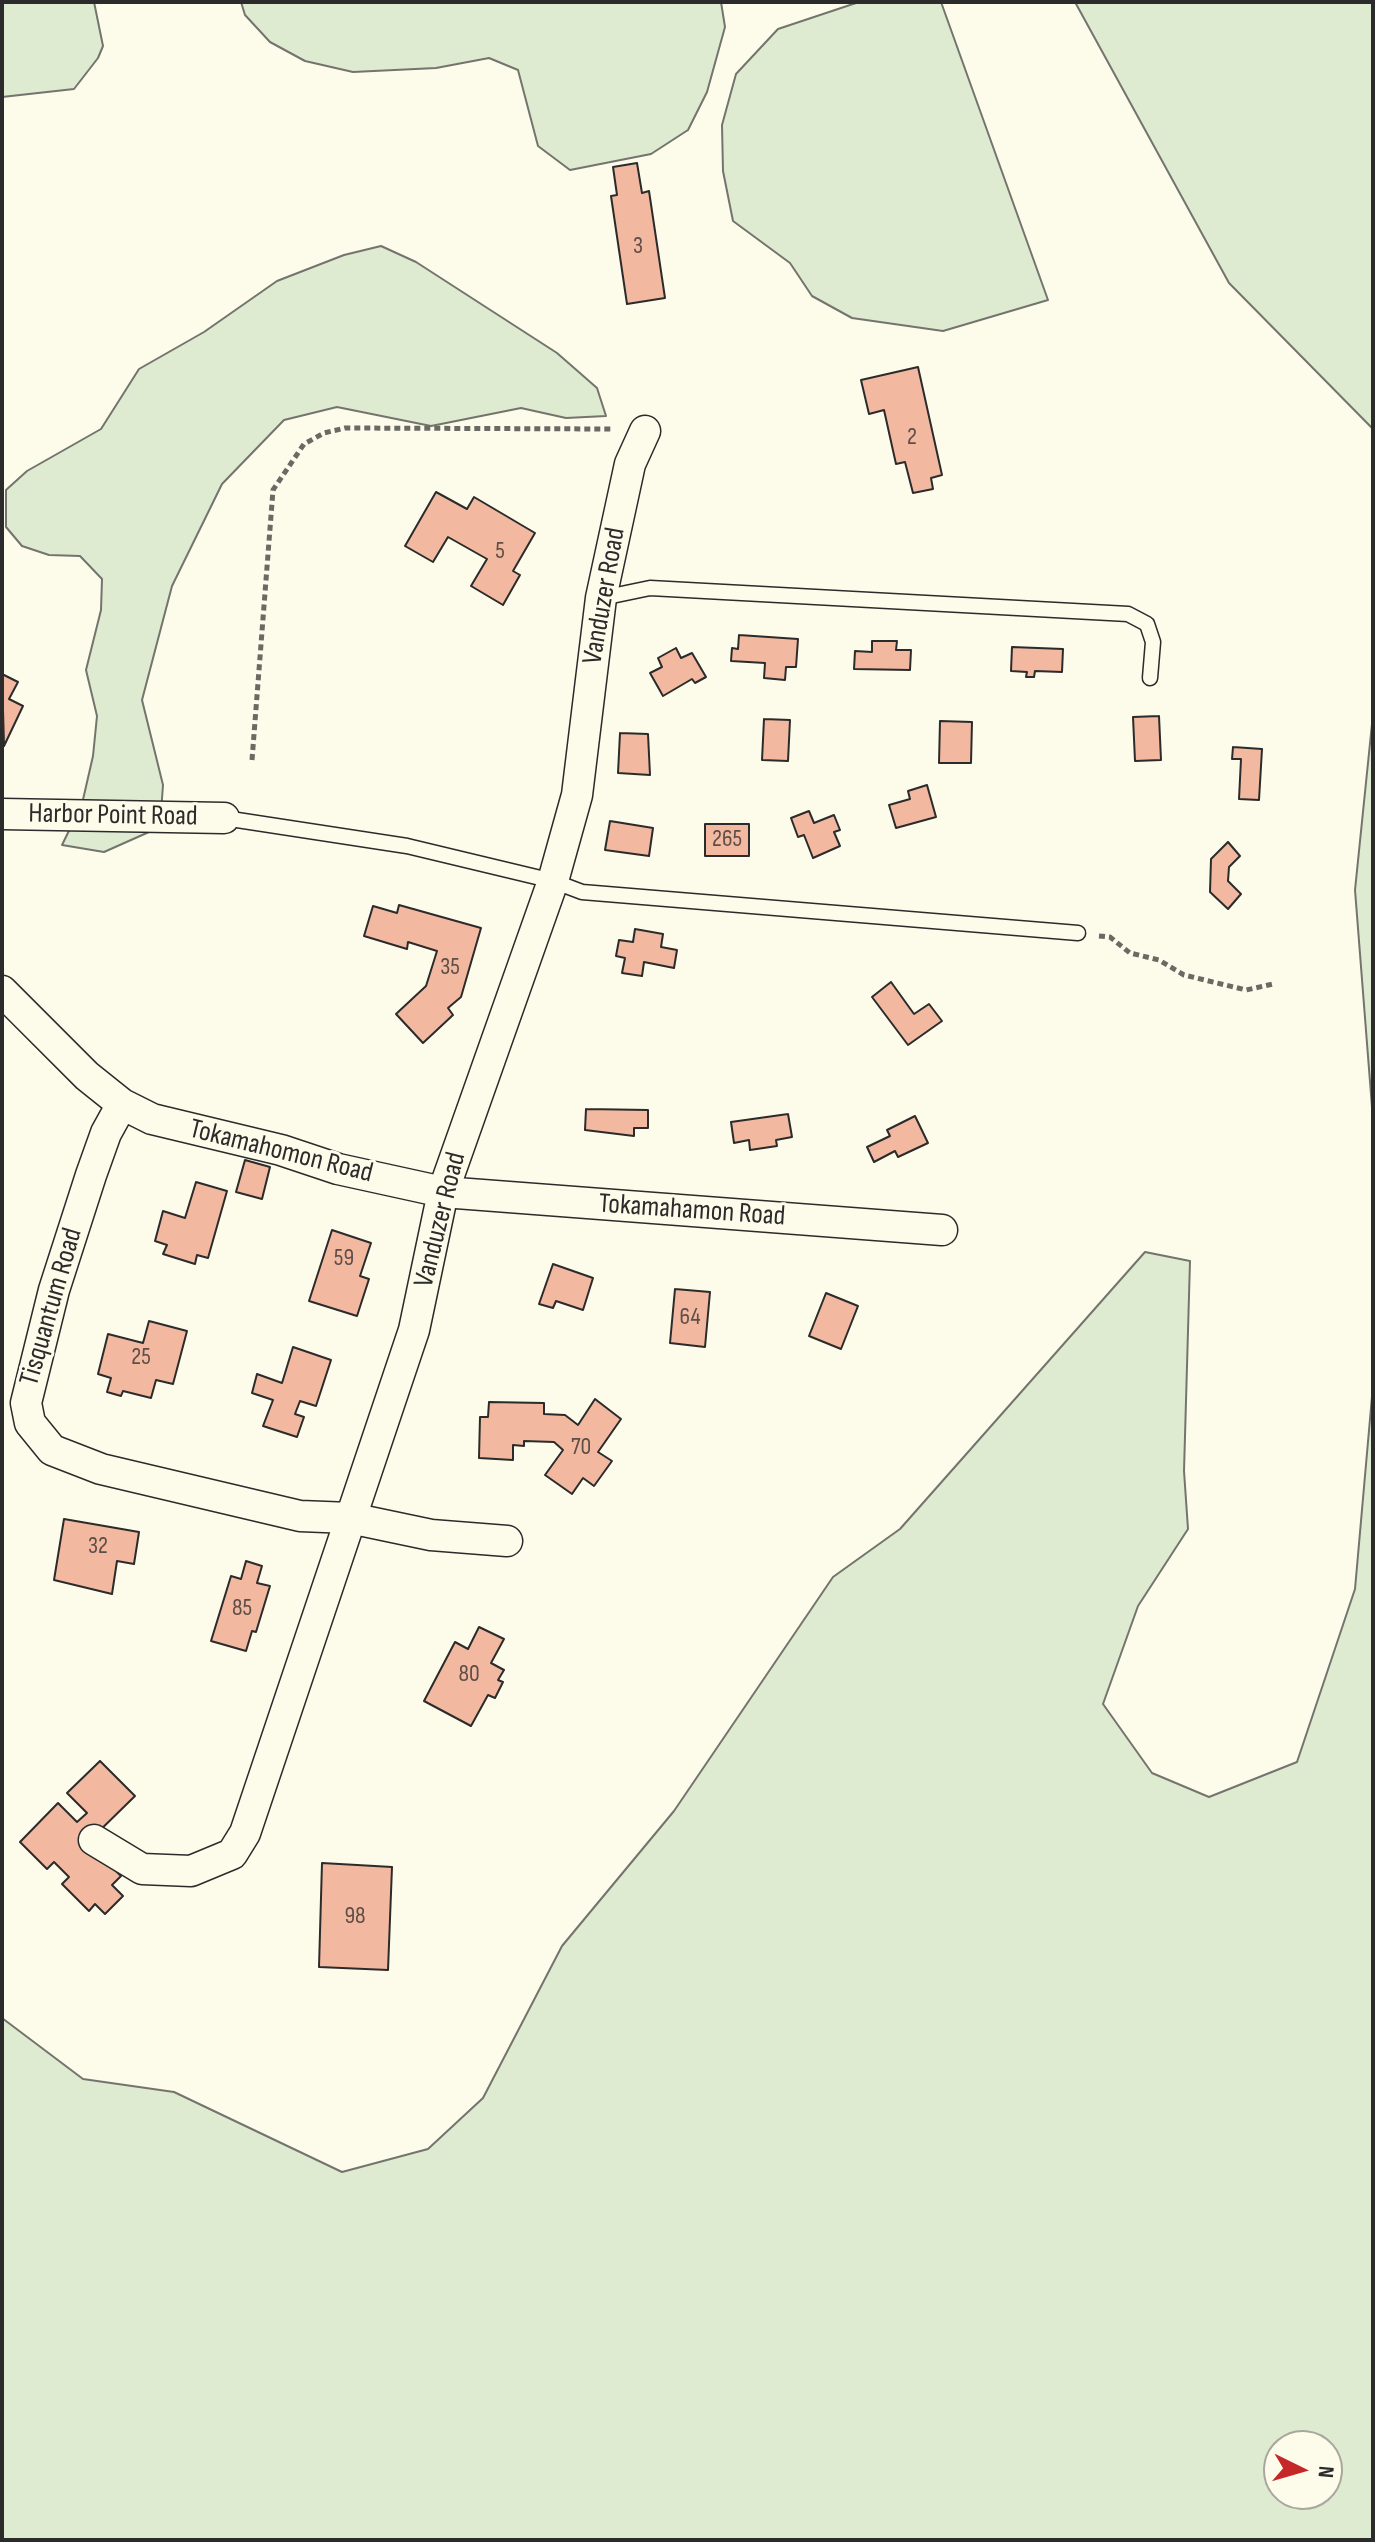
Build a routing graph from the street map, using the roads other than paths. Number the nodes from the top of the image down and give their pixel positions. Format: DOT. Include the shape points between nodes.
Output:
graph roads {
  1 [pos="645,431"];
  2 [pos="601,598"];
  3 [pos="1150,678"];
  4 [pos="2,814"];
  5 [pos="224,818"];
  6 [pos="553,881"];
  7 [pos="1078,933"];
  8 [pos="2,991"];
  9 [pos="122,1104"];
  10 [pos="443,1192"];
  11 [pos="942,1230"];
  12 [pos="350,1518"];
  13 [pos="507,1541"];
  14 [pos="94,1840"];
  1 -- 2 [label="street, Vanduzer Road" via="630,464"];
  2 -- 3 [label="lane" via="650,588 1128,614 1147,624 1153,642"];
  2 -- 6 [label="street, Vanduzer Road" via="577,795"];
  4 -- 5 [label="street, Harbor Point Road"];
  5 -- 6 [label="lane" via="407,846"];
  6 -- 7 [label="lane" via="582,892"];
  6 -- 10 [label="street, Vanduzer Road"];
  8 -- 9 [label="street"];
  9 -- 10 [label="street, Tokamahomon Road" via="167,1123"];
  9 -- 12 [label="street, Tisquantum Road" via="106,1133 54,1290 26,1403 30,1423 52,1450 91,1466 300,1516"];
  10 -- 11 [label="street, Tokamahamon Road"];
  10 -- 12 [label="street, Vanduzer Road" via="414,1330"];
  12 -- 13 [label="street, Tisquantum Road" via="431,1535"];
  12 -- 14 [label="street, Vanduzer Road" via="245,1833 232,1854 191,1871 142,1869"];
}
